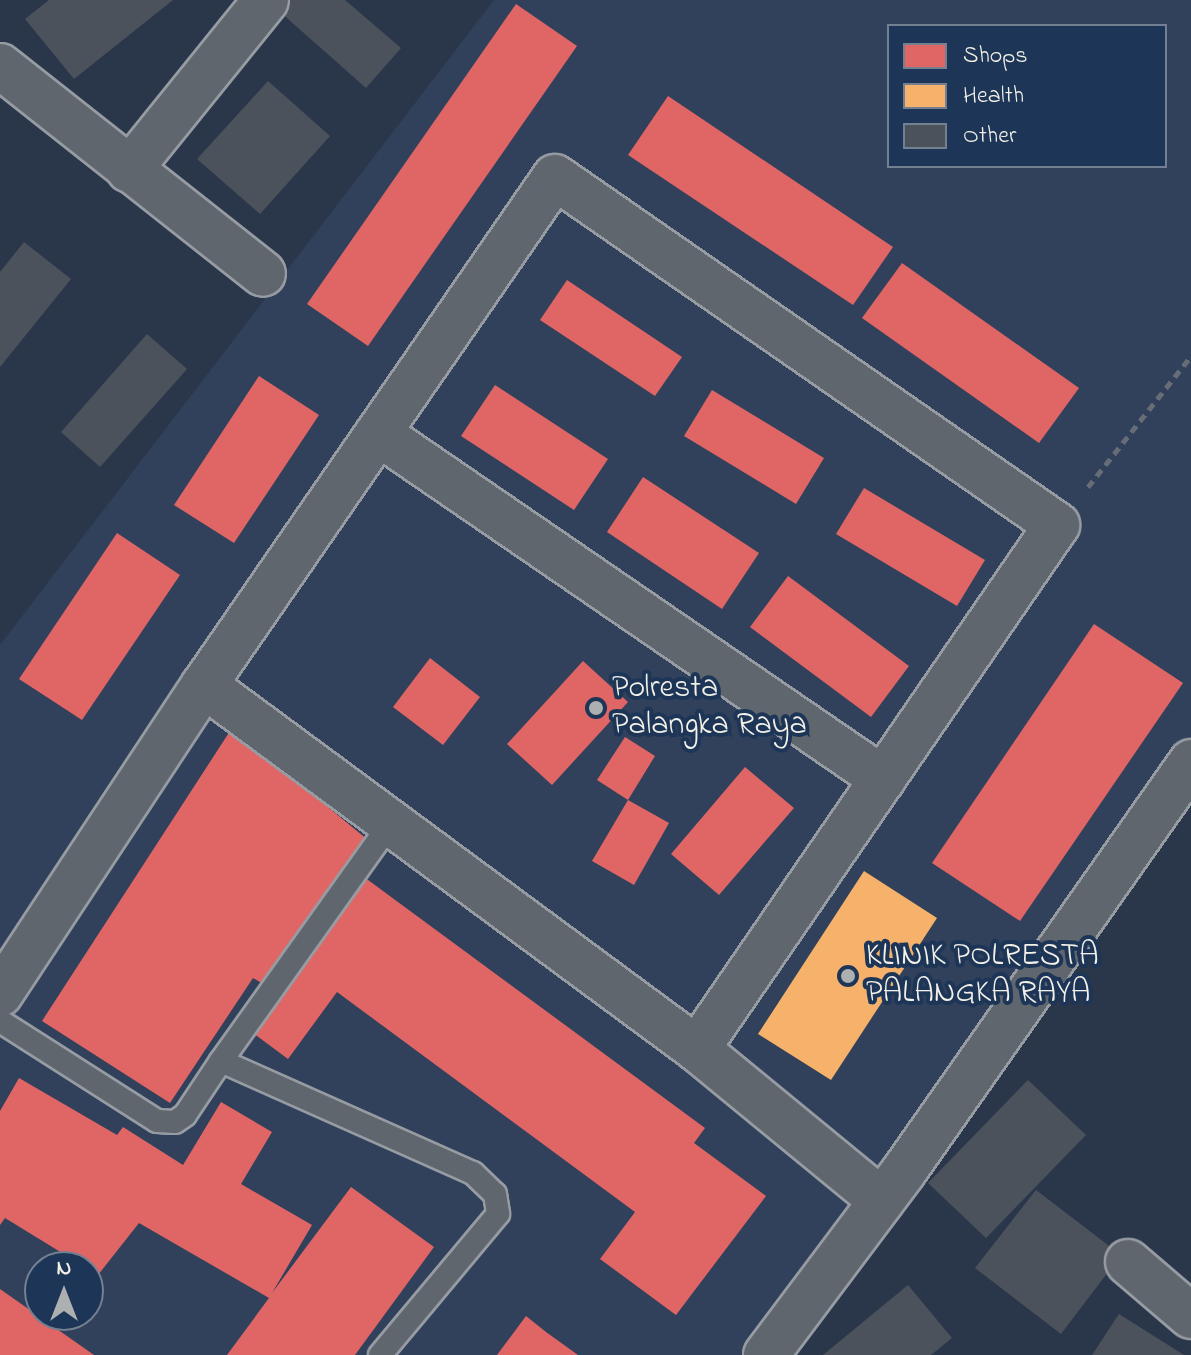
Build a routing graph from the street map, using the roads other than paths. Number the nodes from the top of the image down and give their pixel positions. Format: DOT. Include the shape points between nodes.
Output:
graph roads {
  1 [pos="266,0"];
  2 [pos="0,66"];
  3 [pos="129,170"];
  4 [pos="263,274"];
  5 [pos="378,433"];
  6 [pos="204,685"];
  7 [pos="1191,762"];
  8 [pos="883,779"];
  9 [pos="391,823"];
  10 [pos="0,994"];
  11 [pos="0,1021"];
  12 [pos="697,1049"];
  13 [pos="221,1061"];
  14 [pos="882,1201"];
  15 [pos="1128,1262"];
  16 [pos="1191,1316"];
  17 [pos="380,1355"];
  18 [pos="766,1355"];
  1 -- 3 [label="street"];
  2 -- 3 [label="street"];
  3 -- 4 [label="street"];
  5 -- 6 [label="street"];
  5 -- 8 [label="street"];
  5 -- 8 [label="street" via="555,177 1057,525"];
  6 -- 9 [label="street"];
  6 -- 10 [label="street"];
  7 -- 14 [label="street"];
  8 -- 12 [label="street"];
  9 -- 12 [label="street"];
  9 -- 13 [label="lane"];
  11 -- 13 [label="lane" via="157,1121 175,1122 185,1115"];
  12 -- 14 [label="street"];
  13 -- 17 [label="lane" via="473,1173 495,1194 498,1214"];
  14 -- 18 [label="street"];
  15 -- 16 [label="street"];
}
